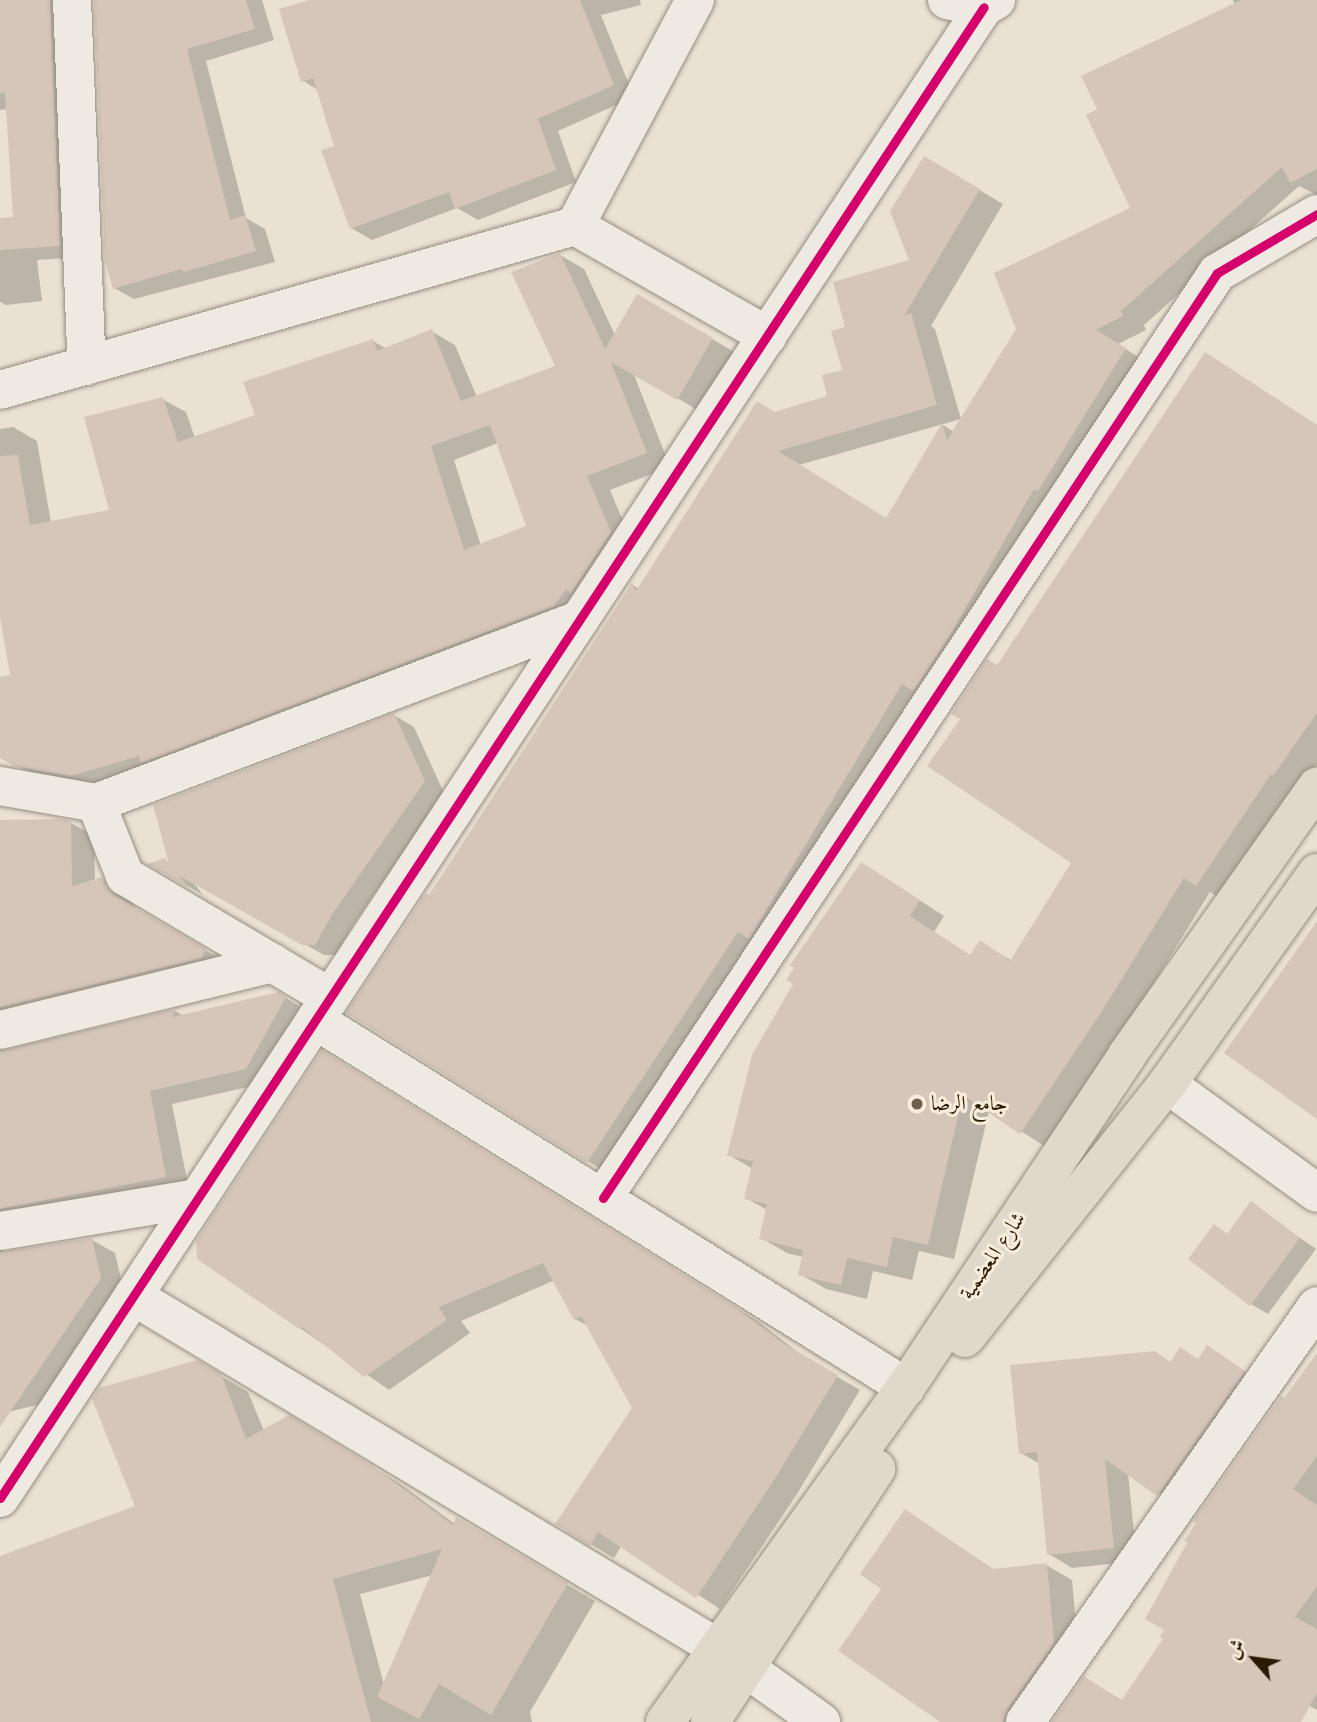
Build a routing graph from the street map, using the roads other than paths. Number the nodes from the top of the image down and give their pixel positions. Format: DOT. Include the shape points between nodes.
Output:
graph roads {
  1 [pos="72,0"];
  2 [pos="695,0"];
  3 [pos="976,2"];
  4 [pos="1317,214"];
  5 [pos="575,226"];
  6 [pos="768,335"];
  7 [pos="87,366"];
  8 [pos="0,390"];
  9 [pos="579,620"];
  10 [pos="0,786"];
  11 [pos="1317,787"];
  12 [pos="96,803"];
  13 [pos="1317,873"];
  14 [pos="273,963"];
  15 [pos="323,1008"];
  16 [pos="0,1030"];
  17 [pos="1127,1055"];
  18 [pos="1167,1084"];
  19 [pos="1317,1193"];
  20 [pos="198,1198"];
  21 [pos="603,1198"];
  22 [pos="0,1231"];
  23 [pos="134,1296"];
  24 [pos="1317,1306"];
  25 [pos="906,1387"];
  26 [pos="0,1498"];
  27 [pos="733,1658"];
  28 [pos="665,1722"];
  29 [pos="710,1722"];
  30 [pos="821,1722"];
  31 [pos="1025,1722"];
  1 -- 7 [label="street"];
  2 -- 5 [label="street"];
  3 -- 6 [label="street"];
  4 -- 21 [label="street" via="1217,273"];
  5 -- 6 [label="street"];
  5 -- 7 [label="street"];
  6 -- 9 [label="street"];
  7 -- 8 [label="street"];
  9 -- 12 [label="street"];
  9 -- 15 [label="street"];
  10 -- 12 [label="street"];
  11 -- 17 [label="main road, شارع المعضمية"];
  12 -- 14 [label="street" via="125,876"];
  13 -- 18 [label="main road, شارع المعضمية"];
  14 -- 15 [label="street"];
  14 -- 16 [label="street"];
  15 -- 20 [label="street"];
  15 -- 21 [label="street"];
  17 -- 18 [label="main road"];
  17 -- 25 [label="main road, شارع المعضمية"];
  18 -- 19 [label="street"];
  18 -- 27 [label="main road, شارع المعضمية" via="943,1367"];
  20 -- 22 [label="street"];
  20 -- 23 [label="street"];
  21 -- 25 [label="street"];
  23 -- 26 [label="street"];
  23 -- 27 [label="street"];
  24 -- 31 [label="street"];
  25 -- 27 [label="main road, شارع المعضمية"];
  27 -- 28 [label="main road, شارع المعضمية"];
  27 -- 29 [label="main road, شارع المعضمية"];
  27 -- 30 [label="street"];
}
